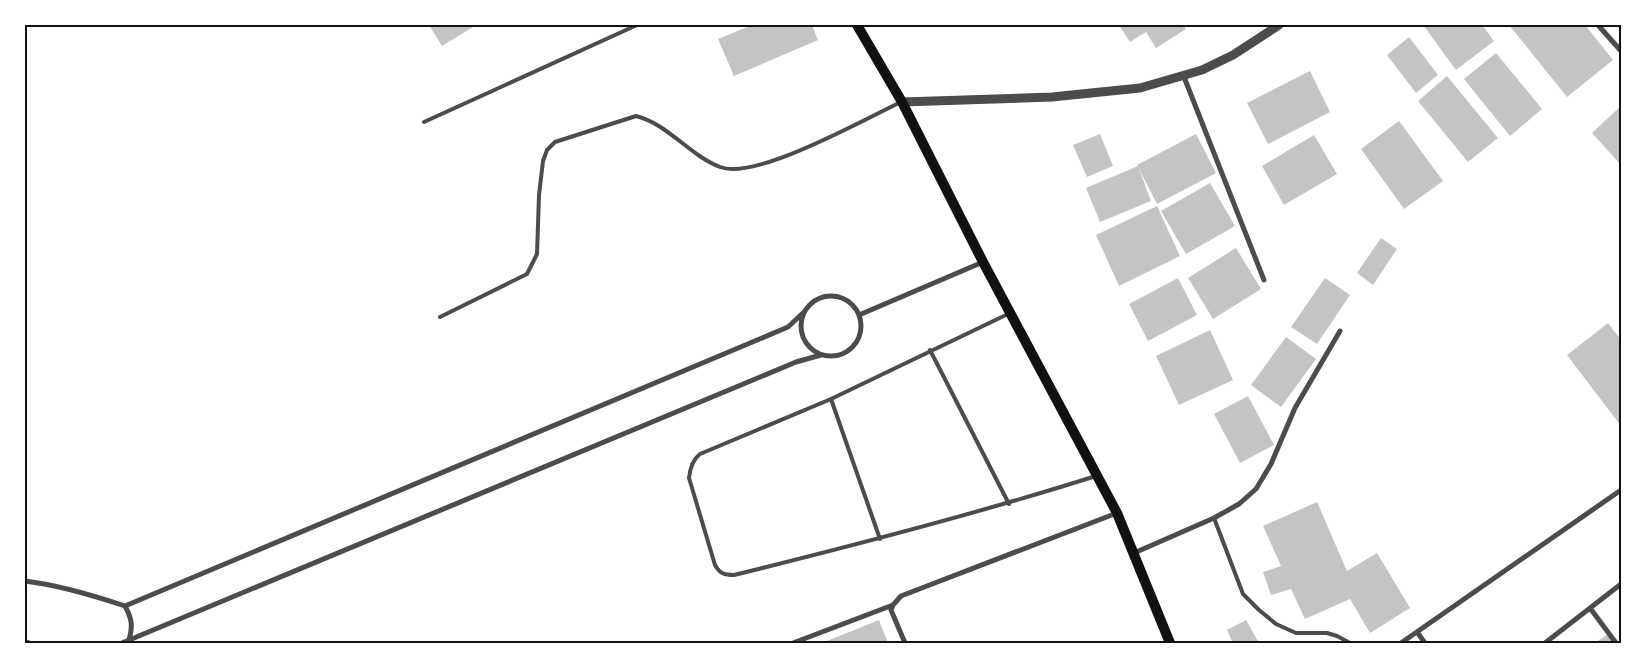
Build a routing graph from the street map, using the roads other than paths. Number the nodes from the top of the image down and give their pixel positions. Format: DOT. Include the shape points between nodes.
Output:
graph roads {
  1 [pos="637,25"];
  2 [pos="857,25"];
  3 [pos="1279,25"];
  4 [pos="1598,25"];
  5 [pos="1621,51"];
  6 [pos="1184,77"];
  7 [pos="902,102"];
  8 [pos="424,122"];
  9 [pos="983,262"];
  10 [pos="1264,280"];
  11 [pos="804,312"];
  12 [pos="1010,313"];
  13 [pos="859,315"];
  14 [pos="440,317"];
  15 [pos="1340,331"];
  16 [pos="930,350"];
  17 [pos="821,355"];
  18 [pos="831,399"];
  19 [pos="1097,476"];
  20 [pos="1621,490"];
  21 [pos="1009,504"];
  22 [pos="1117,512"];
  23 [pos="1214,518"];
  24 [pos="880,539"];
  25 [pos="1134,554"];
  26 [pos="25,580"];
  27 [pos="1621,584"];
  28 [pos="893,604"];
  29 [pos="124,606"];
  30 [pos="1590,608"];
  31 [pos="1417,632"];
  32 [pos="129,640"];
  33 [pos="25,642"];
  34 [pos="29,643"];
  35 [pos="122,643"];
  36 [pos="793,643"];
  37 [pos="905,643"];
  38 [pos="1170,643"];
  39 [pos="1350,643"];
  40 [pos="1401,643"];
  41 [pos="1425,643"];
  42 [pos="1545,643"];
  43 [pos="1616,643"];
  1 -- 8 [label="lane"];
  2 -- 7 [label="main road"];
  3 -- 6 [label="street" via="1233,54"];
  4 -- 5 [label="street"];
  6 -- 7 [label="street" via="1140,88 1052,97"];
  6 -- 10 [label="street"];
  7 -- 9 [label="main road"];
  7 -- 14 [label="lane" via="782,159 746,169 721,168 649,119 636,116 555,142 543,161 537,254 527,274"];
  9 -- 12 [label="main road"];
  9 -- 13 [label="street"];
  11 -- 13 [label="street" via="816,300 833,296 849,302"];
  11 -- 17 [label="street" via="801,329 807,345"];
  11 -- 29 [label="street" via="788,327"];
  12 -- 16 [label="lane"];
  12 -- 19 [label="main road"];
  13 -- 17 [label="street" via="861,332 853,347 838,356"];
  15 -- 23 [label="street" via="1295,408 1271,464 1256,489 1239,504"];
  16 -- 18 [label="lane"];
  16 -- 21 [label="lane"];
  17 -- 32 [label="street" via="787,366"];
  18 -- 24 [label="lane"];
  18 -- 24 [label="lane" via="695,458 689,478 715,565 726,575 734,574"];
  19 -- 21 [label="lane"];
  19 -- 22 [label="main road"];
  20 -- 31 [label="street"];
  21 -- 24 [label="lane"];
  22 -- 25 [label="main road"];
  22 -- 28 [label="street" via="905,595"];
  23 -- 25 [label="street"];
  23 -- 39 [label="lane" via="1243,594 1259,610 1276,624 1296,633 1327,633"];
  25 -- 38 [label="main road"];
  26 -- 29 [label="street"];
  27 -- 30 [label="street"];
  28 -- 36 [label="street"];
  28 -- 37 [label="street" via="892,615"];
  29 -- 32 [label="street" via="131,617"];
  30 -- 42 [label="street"];
  30 -- 43 [label="street"];
  31 -- 40 [label="street"];
  31 -- 41 [label="street"];
  32 -- 35 [label="street"];
  33 -- 34 [label="street"];
}
